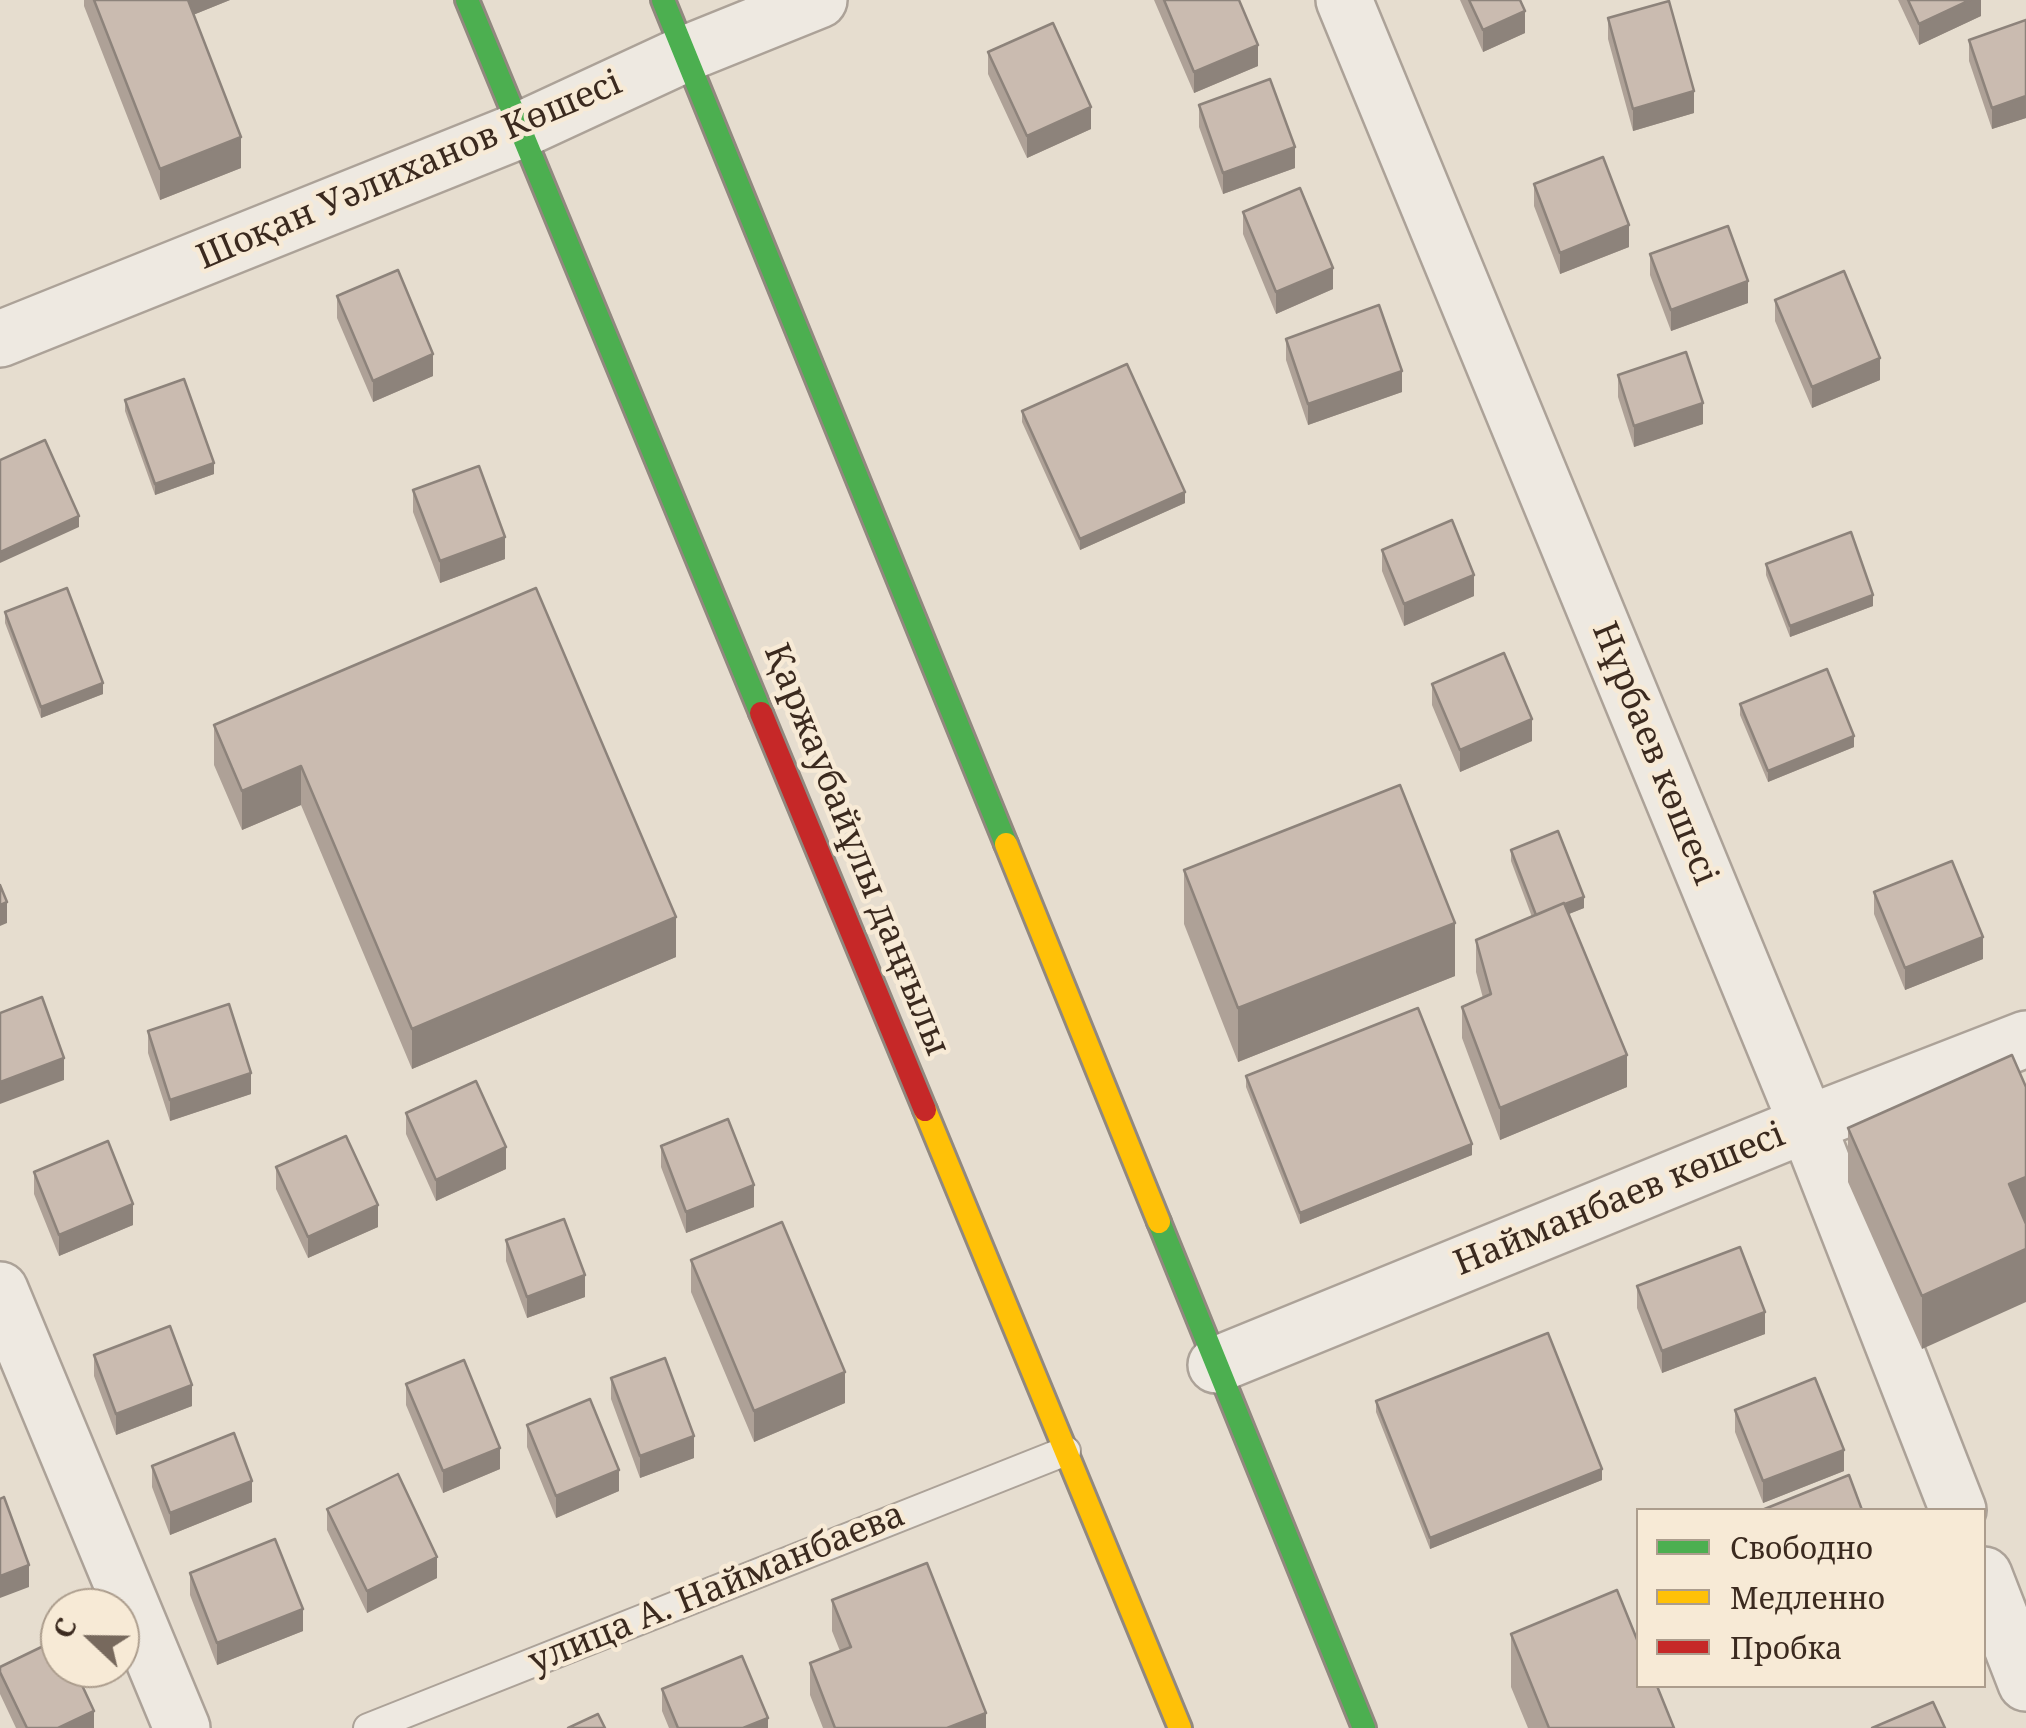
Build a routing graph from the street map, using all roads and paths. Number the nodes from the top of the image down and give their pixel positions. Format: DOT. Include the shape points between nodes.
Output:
graph roads {
  1 [pos="467,0"];
  2 [pos="663,0"];
  3 [pos="820,0"];
  4 [pos="1344,0"];
  5 [pos="685,54"];
  6 [pos="521,130"];
  7 [pos="0,340"];
  8 [pos="2026,1039"];
  9 [pos="1806,1124"];
  10 [pos="0,1290"];
  11 [pos="1216,1365"];
  12 [pos="1066,1450"];
  13 [pos="1957,1508"];
  14 [pos="1986,1580"];
  15 [pos="2026,1684"];
  16 [pos="182,1728"];
  17 [pos="368,1728"];
  18 [pos="1180,1728"];
  19 [pos="1364,1728"];
  1 -- 6 [label="highway, Қаржаубайұлы даңғылы"];
  2 -- 5 [label="highway"];
  3 -- 5 [label="street, Шоқан Уәлиханов Көшесі"];
  4 -- 9 [label="street, Нұрбаев көшесі"];
  5 -- 6 [label="street, Шоқан Уәлиханов Көшесі"];
  5 -- 11 [label="highway"];
  6 -- 7 [label="street, Шоқан Уәлиханов Көшесі"];
  6 -- 12 [label="highway, Қаржаубайұлы даңғылы"];
  8 -- 9 [label="street, Найманбаев көшесі"];
  9 -- 11 [label="street, Найманбаев көшесі"];
  9 -- 13 [label="street, Нұрбаев көшесі"];
  10 -- 16 [label="street"];
  11 -- 19 [label="highway"];
  12 -- 17 [label="lane, улица А. Найманбаева"];
  12 -- 18 [label="highway, Қаржаубайұлы даңғылы"];
  14 -- 15 [label="street"];
}
